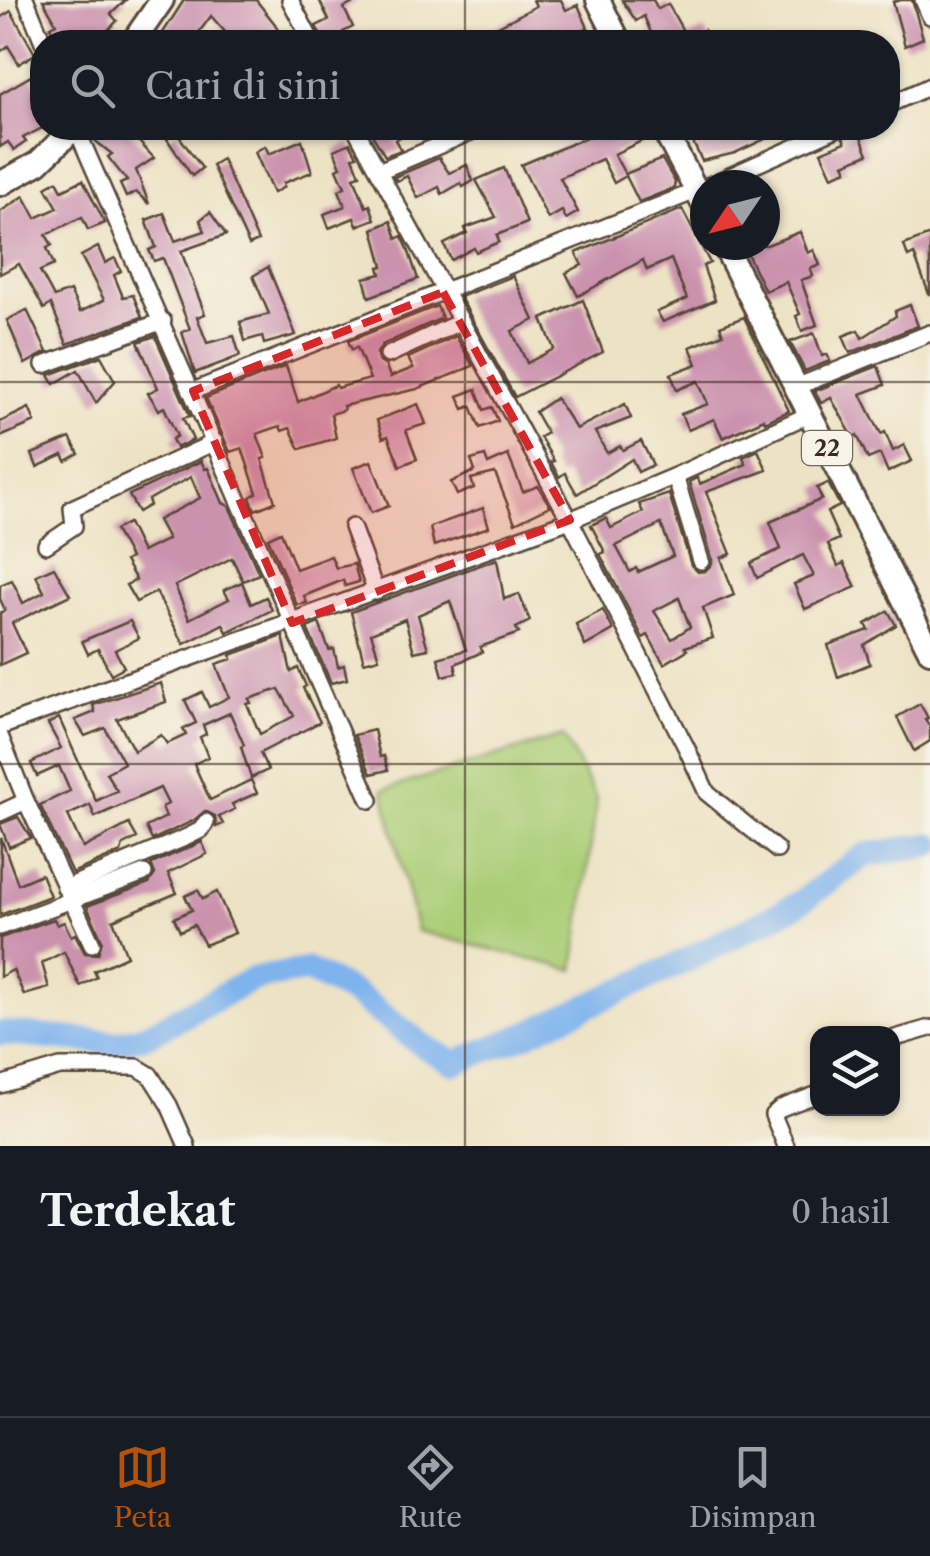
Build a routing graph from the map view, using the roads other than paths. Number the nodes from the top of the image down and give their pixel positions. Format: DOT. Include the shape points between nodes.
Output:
graph roads {
  1 [pos="26,0"];
  2 [pos="162,0"];
  3 [pos="290,0"];
  4 [pos="598,0"];
  5 [pos="923,0"];
  6 [pos="930,16"];
  7 [pos="38,30"];
  8 [pos="141,30"];
  9 [pos="306,30"];
  10 [pos="613,30"];
  11 [pos="930,86"];
  12 [pos="900,100"];
  13 [pos="62,140"];
  14 [pos="80,140"];
  15 [pos="362,140"];
  16 [pos="452,140"];
  17 [pos="671,140"];
  18 [pos="813,140"];
  19 [pos="690,170"];
  20 [pos="750,170"];
  21 [pos="379,172"];
  22 [pos="0,184"];
  23 [pos="690,197"];
  24 [pos="732,260"];
  25 [pos="443,292"];
  26 [pos="163,321"];
  27 [pos="460,322"];
  28 [pos="930,333"];
  29 [pos="388,355"];
  30 [pos="44,366"];
  31 [pos="796,388"];
  32 [pos="193,391"];
  33 [pos="810,414"];
  34 [pos="215,442"];
  35 [pos="676,476"];
  36 [pos="570,520"];
  37 [pos="352,527"];
  38 [pos="46,545"];
  39 [pos="701,560"];
  40 [pos="376,592"];
  41 [pos="292,623"];
  42 [pos="930,651"];
  43 [pos="0,727"];
  44 [pos="0,736"];
  45 [pos="370,800"];
  46 [pos="26,802"];
  47 [pos="0,813"];
  48 [pos="206,822"];
  49 [pos="777,850"];
  50 [pos="144,873"];
  51 [pos="68,894"];
  52 [pos="0,927"];
  53 [pos="92,944"];
  54 [pos="930,1028"];
  55 [pos="900,1037"];
  56 [pos="0,1085"];
  57 [pos="810,1097"];
  58 [pos="187,1146"];
  59 [pos="786,1146"];
  1 -- 7 [label="street"];
  2 -- 8 [label="highway"];
  3 -- 9 [label="street"];
  4 -- 10 [label="highway"];
  5 -- 6 [label="street"];
  11 -- 12 [label="street"];
  13 -- 22 [label="highway"];
  14 -- 26 [label="street"];
  15 -- 21 [label="street"];
  16 -- 21 [label="street"];
  17 -- 19 [label="highway"];
  18 -- 20 [label="street"];
  21 -- 25 [label="street"];
  23 -- 25 [label="street"];
  24 -- 31 [label="highway, 22"];
  25 -- 27 [label="street"];
  25 -- 32 [label="street"];
  26 -- 30 [label="street"];
  26 -- 32 [label="street"];
  27 -- 29 [label="street"];
  27 -- 36 [label="street"];
  28 -- 31 [label="street"];
  31 -- 33 [label="highway, 22"];
  32 -- 34 [label="street"];
  33 -- 35 [label="street"];
  33 -- 42 [label="highway, 22"];
  34 -- 38 [label="street" via="72,508 74,526"];
  34 -- 41 [label="street"];
  35 -- 36 [label="street"];
  35 -- 39 [label="street"];
  36 -- 40 [label="street"];
  36 -- 49 [label="street" via="703,787"];
  37 -- 40 [label="street"];
  40 -- 41 [label="street"];
  41 -- 43 [label="street"];
  41 -- 45 [label="street"];
  44 -- 46 [label="street"];
  46 -- 47 [label="street"];
  46 -- 51 [label="street"];
  48 -- 51 [label="street"];
  50 -- 51 [label="street"];
  51 -- 52 [label="street"];
  51 -- 53 [label="street"];
  54 -- 55 [label="street"];
  56 -- 58 [label="street" via="60,1066 137,1067 169,1105"];
  57 -- 59 [label="street" via="774,1114"];
}
